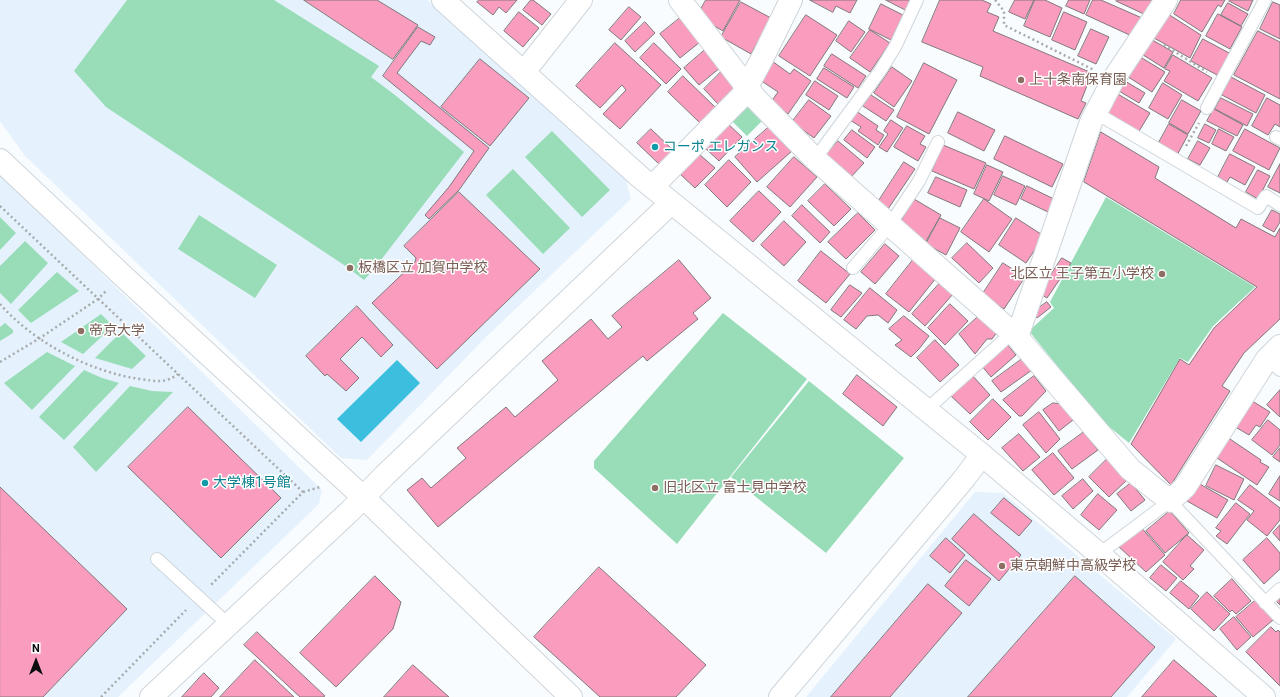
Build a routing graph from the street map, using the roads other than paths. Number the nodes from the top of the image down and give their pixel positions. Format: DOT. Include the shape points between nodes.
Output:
graph roads {
  1 [pos="443,0"];
  2 [pos="581,0"];
  3 [pos="680,0"];
  4 [pos="791,0"];
  5 [pos="917,0"];
  6 [pos="1166,0"];
  7 [pos="1265,0"];
  8 [pos="524,72"];
  9 [pos="746,86"];
  10 [pos="1207,108"];
  11 [pos="1096,113"];
  12 [pos="938,142"];
  13 [pos="815,159"];
  14 [pos="0,160"];
  15 [pos="652,187"];
  16 [pos="671,203"];
  17 [pos="1280,205"];
  18 [pos="889,226"];
  19 [pos="854,268"];
  20 [pos="1015,335"];
  21 [pos="1276,358"];
  22 [pos="926,410"];
  23 [pos="982,455"];
  24 [pos="363,497"];
  25 [pos="1170,501"];
  26 [pos="1099,554"];
  27 [pos="157,559"];
  28 [pos="1280,589"];
  29 [pos="1265,603"];
  30 [pos="1280,618"];
  31 [pos="228,625"];
  32 [pos="151,697"];
  33 [pos="571,697"];
  34 [pos="780,697"];
  35 [pos="1264,697"];
  1 -- 8 [label="street"];
  2 -- 8 [label="street"];
  3 -- 9 [label="street"];
  4 -- 9 [label="street"];
  5 -- 13 [label="lane" via="902,34 880,71"];
  6 -- 11 [label="street" via="1114,80"];
  7 -- 10 [label="lane"];
  8 -- 15 [label="street"];
  9 -- 13 [label="street"];
  9 -- 15 [label="street" via="742,96"];
  11 -- 17 [label="lane" via="1258,208 1266,196"];
  11 -- 20 [label="street"];
  12 -- 18 [label="lane" via="919,181"];
  13 -- 18 [label="street"];
  14 -- 24 [label="street"];
  15 -- 16 [label="street"];
  16 -- 22 [label="street"];
  16 -- 24 [label="street"];
  18 -- 19 [label="lane"];
  18 -- 20 [label="street"];
  20 -- 22 [label="lane"];
  20 -- 25 [label="street" via="1130,469"];
  21 -- 25 [label="street" via="1184,487"];
  22 -- 23 [label="street"];
  23 -- 26 [label="street"];
  23 -- 34 [label="street"];
  24 -- 31 [label="street"];
  24 -- 33 [label="street"];
  25 -- 26 [label="lane"];
  25 -- 29 [label="lane"];
  26 -- 35 [label="street"];
  27 -- 31 [label="lane"];
  28 -- 29 [label="lane"];
  29 -- 30 [label="lane"];
  31 -- 32 [label="street"];
}
